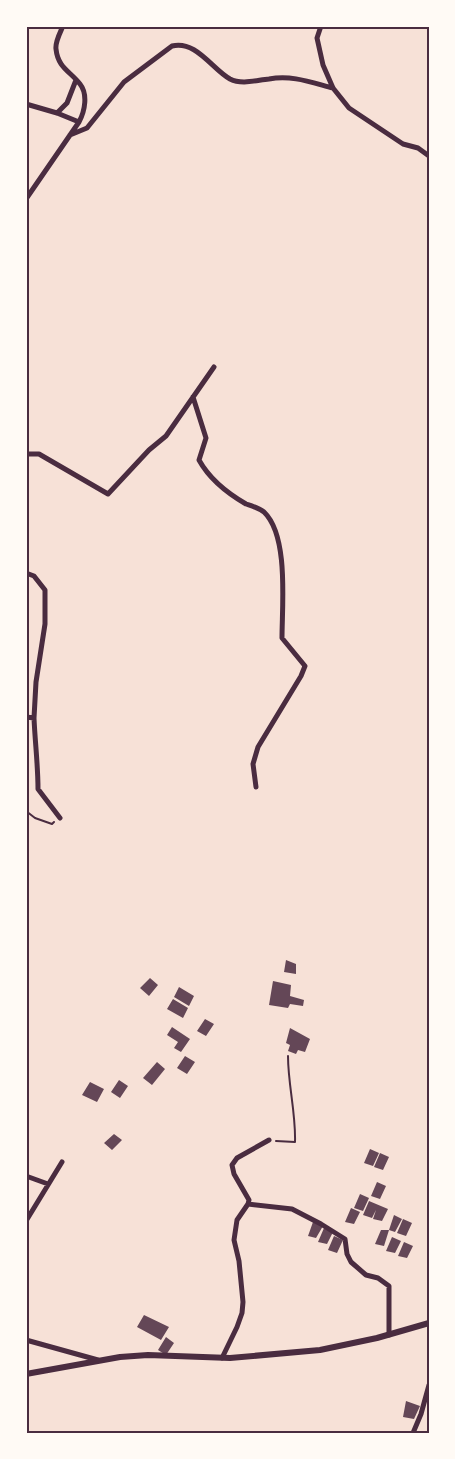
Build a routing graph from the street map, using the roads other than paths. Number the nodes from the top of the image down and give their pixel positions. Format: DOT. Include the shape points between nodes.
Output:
graph roads {
  1 [pos="63,26"];
  2 [pos="322,26"];
  3 [pos="76,80"];
  4 [pos="333,88"];
  5 [pos="26,104"];
  6 [pos="56,113"];
  7 [pos="79,122"];
  8 [pos="70,135"];
  9 [pos="429,156"];
  10 [pos="26,199"];
  11 [pos="214,367"];
  12 [pos="193,396"];
  13 [pos="26,454"];
  14 [pos="26,464"];
  15 [pos="26,468"];
  16 [pos="26,573"];
  17 [pos="26,717"];
  18 [pos="34,718"];
  19 [pos="256,786"];
  20 [pos="60,818"];
  21 [pos="269,1140"];
  22 [pos="62,1162"];
  23 [pos="26,1176"];
  24 [pos="48,1184"];
  25 [pos="248,1204"];
  26 [pos="26,1221"];
  27 [pos="428,1325"];
  28 [pos="389,1335"];
  29 [pos="26,1340"];
  30 [pos="222,1358"];
  31 [pos="98,1360"];
  32 [pos="26,1374"];
  33 [pos="429,1385"];
  34 [pos="413,1433"];
  1 -- 3 [label="street" via="55,46 62,67"];
  2 -- 4 [label="street" via="317,38 322,64"];
  3 -- 6 [label="street" via="66,103"];
  3 -- 7 [label="street" via="84,93 84,110"];
  4 -- 8 [label="street" via="286,77 252,82 231,80 192,49 180,44 172,46 124,82 88,128"];
  4 -- 9 [label="street" via="349,108 403,144 418,148"];
  5 -- 6 [label="street"];
  6 -- 7 [label="street"];
  7 -- 8 [label="street"];
  8 -- 10 [label="street"];
  11 -- 12 [label="street"];
  12 -- 13 [label="street" via="166,436 108,494 39,454"];
  12 -- 19 [label="street" via="206,438 199,460 205,470 222,489 263,511 273,525 283,562 282,638 304,666 258,747 253,764"];
  14 -- 15 [label="street"];
  16 -- 18 [label="street" via="34,576 45,590 45,624"];
  17 -- 18 [label="street"];
  18 -- 20 [label="street" via="38,789"];
  21 -- 25 [label="street" via="237,1158 232,1165 247,1194"];
  22 -- 24 [label="street"];
  23 -- 24 [label="street"];
  24 -- 26 [label="street"];
  25 -- 28 [label="street" via="292,1209 346,1240 346,1254 351,1262 366,1275 389,1286"];
  25 -- 30 [label="street" via="237,1220 234,1240 239,1260 242,1313"];
  27 -- 28 [label="street"];
  28 -- 30 [label="street" via="320,1350"];
  29 -- 31 [label="street"];
  30 -- 31 [label="street" via="148,1355"];
  31 -- 32 [label="street"];
  33 -- 34 [label="street" via="422,1414"];
}
